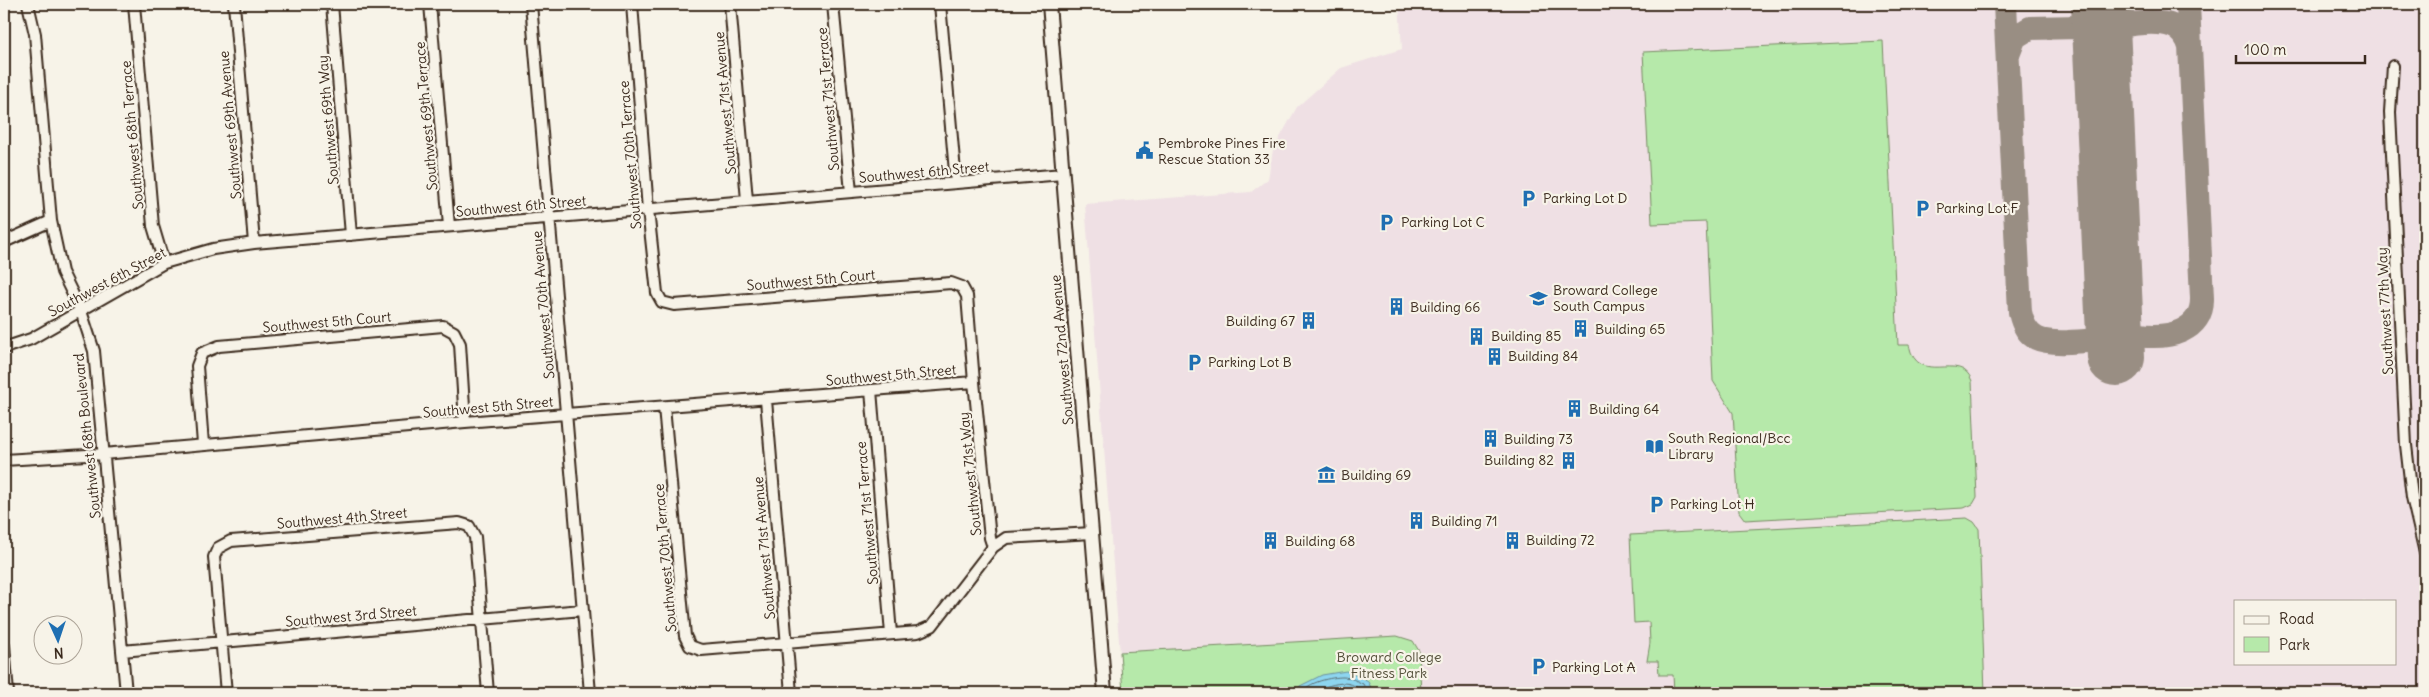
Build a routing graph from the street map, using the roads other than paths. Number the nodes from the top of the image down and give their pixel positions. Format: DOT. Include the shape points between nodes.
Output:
graph roads {
  1 [pos="28,4"];
  2 [pos="134,4"];
  3 [pos="234,4"];
  4 [pos="332,4"];
  5 [pos="430,4"];
  6 [pos="531,4"];
  7 [pos="632,4"];
  8 [pos="730,4"];
  9 [pos="833,4"];
  10 [pos="940,4"];
  11 [pos="1049,4"];
  12 [pos="2393,66"];
  13 [pos="1063,174"];
  14 [pos="956,183"];
  15 [pos="851,192"];
  16 [pos="747,200"];
  17 [pos="648,210"];
  18 [pos="550,218"];
  19 [pos="51,221"];
  20 [pos="449,226"];
  21 [pos="351,235"];
  22 [pos="4,242"];
  23 [pos="254,243"];
  24 [pos="164,263"];
  25 [pos="962,287"];
  26 [pos="662,302"];
  27 [pos="82,311"];
  28 [pos="4,348"];
  29 [pos="974,382"];
  30 [pos="871,390"];
  31 [pos="766,400"];
  32 [pos="664,407"];
  33 [pos="566,414"];
  34 [pos="465,422"];
  35 [pos="203,444"];
  36 [pos="103,454"];
  37 [pos="4,460"];
  38 [pos="1092,533"];
  39 [pos="993,547"];
  40 [pos="2425,553"];
  41 [pos="582,610"];
  42 [pos="482,618"];
  43 [pos="891,634"];
  44 [pos="221,641"];
  45 [pos="786,644"];
  46 [pos="4,646"];
  47 [pos="690,646"];
  48 [pos="122,651"];
  49 [pos="8,693"];
  50 [pos="126,693"];
  51 [pos="226,693"];
  52 [pos="488,693"];
  53 [pos="590,693"];
  54 [pos="791,693"];
  55 [pos="1105,693"];
  1 -- 19 [label="street, Southwest 68th Boulevard" via="35,34"];
  2 -- 24 [label="street, Southwest 68th Terrace" via="153,226"];
  3 -- 23 [label="street, Southwest 69th Avenue"];
  4 -- 21 [label="street, Southwest 69th Way"];
  5 -- 20 [label="street, Southwest 69th Terrace"];
  6 -- 18 [label="street, Southwest 70th Avenue"];
  7 -- 17 [label="street, Southwest 70th Terrace"];
  8 -- 16 [label="street, Southwest 71st Avenue"];
  9 -- 15 [label="street, Southwest 71st Terrace"];
  10 -- 14 [label="street"];
  11 -- 13 [label="street, Southwest 72nd Avenue"];
  12 -- 40 [label="street, Southwest 77th Way" via="2390,112 2406,445 2412,497"];
  13 -- 14 [label="street, Southwest 6th Street"];
  13 -- 38 [label="street, Southwest 72nd Avenue"];
  14 -- 15 [label="street, Southwest 6th Street"];
  15 -- 16 [label="street, Southwest 6th Street"];
  16 -- 17 [label="street, Southwest 6th Street"];
  17 -- 18 [label="street, Southwest 6th Street"];
  17 -- 26 [label="street, Southwest 70th Terrace" via="657,293"];
  18 -- 20 [label="street, Southwest 6th Street"];
  18 -- 33 [label="street, Southwest 70th Avenue"];
  19 -- 22 [label="street"];
  19 -- 27 [label="street, Southwest 68th Boulevard" via="62,272"];
  20 -- 21 [label="street, Southwest 6th Street"];
  21 -- 23 [label="street, Southwest 6th Street"];
  23 -- 24 [label="street, Southwest 6th Street" via="213,249"];
  24 -- 27 [label="street, Southwest 6th Street"];
  25 -- 26 [label="street, Southwest 5th Court" via="951,283 674,305"];
  25 -- 29 [label="street, Southwest 71st Way" via="967,296"];
  27 -- 28 [label="street, Southwest 6th Street" via="30,339"];
  27 -- 36 [label="street, Southwest 68th Boulevard" via="94,351"];
  29 -- 30 [label="street, Southwest 5th Street"];
  29 -- 39 [label="street, Southwest 71st Way"];
  30 -- 31 [label="street, Southwest 5th Street"];
  30 -- 43 [label="street, Southwest 71st Terrace"];
  31 -- 32 [label="street, Southwest 5th Street"];
  31 -- 45 [label="street, Southwest 71st Avenue"];
  32 -- 33 [label="street, Southwest 5th Street"];
  32 -- 47 [label="street, Southwest 70th Terrace" via="685,636"];
  33 -- 34 [label="street, Southwest 5th Street"];
  33 -- 41 [label="street, Southwest 70th Avenue"];
  34 -- 35 [label="street, Southwest 5th Street"];
  34 -- 35 [label="street, Southwest 5th Court" via="460,344 454,332 444,326 220,346 202,352 197,366"];
  35 -- 36 [label="street, Southwest 5th Street"];
  36 -- 37 [label="street, Southwest 5th Street"];
  36 -- 48 [label="street, Southwest 68th Boulevard"];
  38 -- 39 [label="street" via="1006,538"];
  38 -- 55 [label="street, Southwest 72nd Avenue"];
  39 -- 43 [label="street, Southwest 71st Way" via="932,626 918,632"];
  41 -- 42 [label="street, Southwest 3rd Street"];
  41 -- 53 [label="street, Southwest 70th Avenue"];
  42 -- 44 [label="street, Southwest 3rd Street"];
  42 -- 44 [label="street, Southwest 4th Street" via="475,537 469,526 459,523 230,541 218,548 214,557"];
  42 -- 52 [label="street"];
  43 -- 45 [label="street, Southwest 71st Way"];
  44 -- 48 [label="street, Southwest 3rd Street"];
  44 -- 51 [label="street"];
  45 -- 47 [label="street, Southwest 71st Way" via="701,650"];
  45 -- 54 [label="street, Southwest 71st Avenue"];
  46 -- 49 [label="street"];
  48 -- 50 [label="street, Southwest 68th Boulevard"];
}
